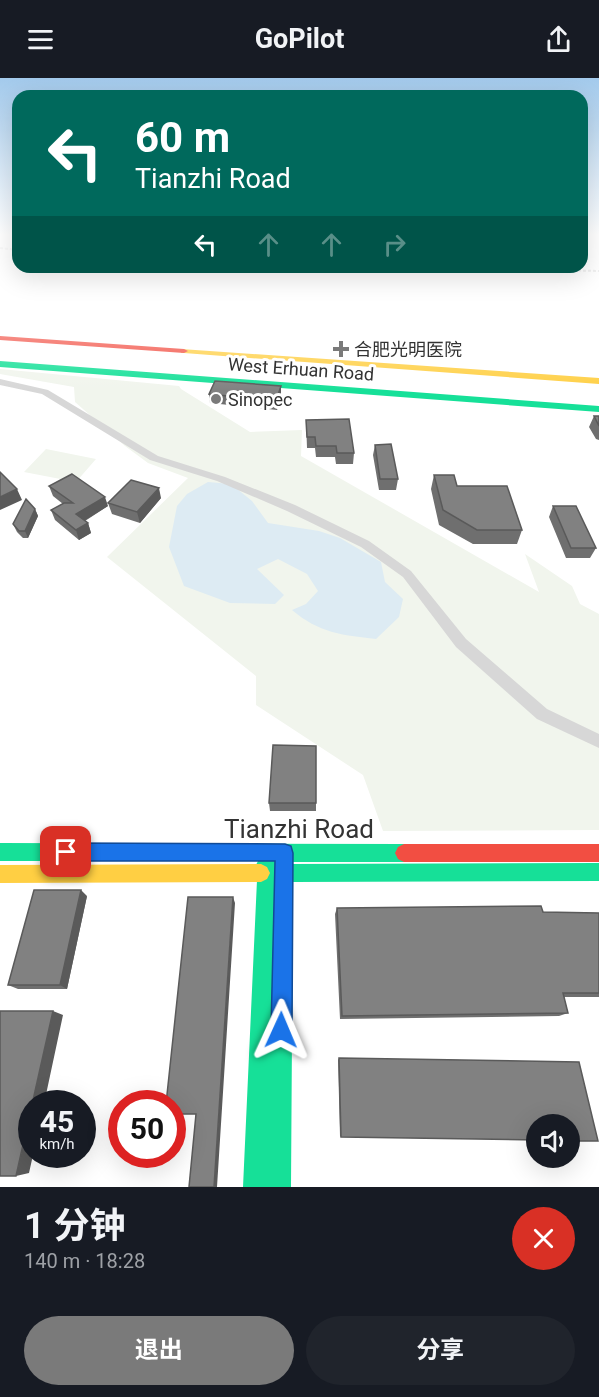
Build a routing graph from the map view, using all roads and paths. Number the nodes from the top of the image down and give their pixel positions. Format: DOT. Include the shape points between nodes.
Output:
graph roads {
  1 [pos="0,338"];
  2 [pos="0,346"];
  3 [pos="0,355"];
  4 [pos="0,364"];
  5 [pos="599,381"];
  6 [pos="0,382"];
  7 [pos="599,388"];
  8 [pos="599,398"];
  9 [pos="599,409"];
  10 [pos="599,741"];
  11 [pos="0,852"];
  12 [pos="267,853"];
  13 [pos="285,853"];
  14 [pos="599,853"];
  15 [pos="599,872"];
  16 [pos="267,873"];
  17 [pos="284,873"];
  18 [pos="0,874"];
  19 [pos="255,1187"];
  20 [pos="279,1187"];
  1 -- 5 [label="main road, West Erhuan Road"];
  2 -- 7 [label="main road, West Erhuan Road"];
  3 -- 8 [label="main road, West Erhuan Road"];
  4 -- 9 [label="main road, West Erhuan Road"];
  6 -- 10 [label="street" via="45,392 154,458 221,479 364,544 407,574 461,643 542,714"];
  11 -- 12 [label="main road, Tianzhi Road"];
  12 -- 13 [label="main road, Tianzhi Road"];
  12 -- 16 [label="main road"];
  13 -- 14 [label="main road, Tianzhi Road"];
  13 -- 17 [label="main road"];
  15 -- 17 [label="main road, Tianzhi Road"];
  16 -- 17 [label="main road, Tianzhi Road"];
  16 -- 18 [label="main road, Tianzhi Road"];
  16 -- 19 [label="main road"];
  17 -- 20 [label="main road"];
}
